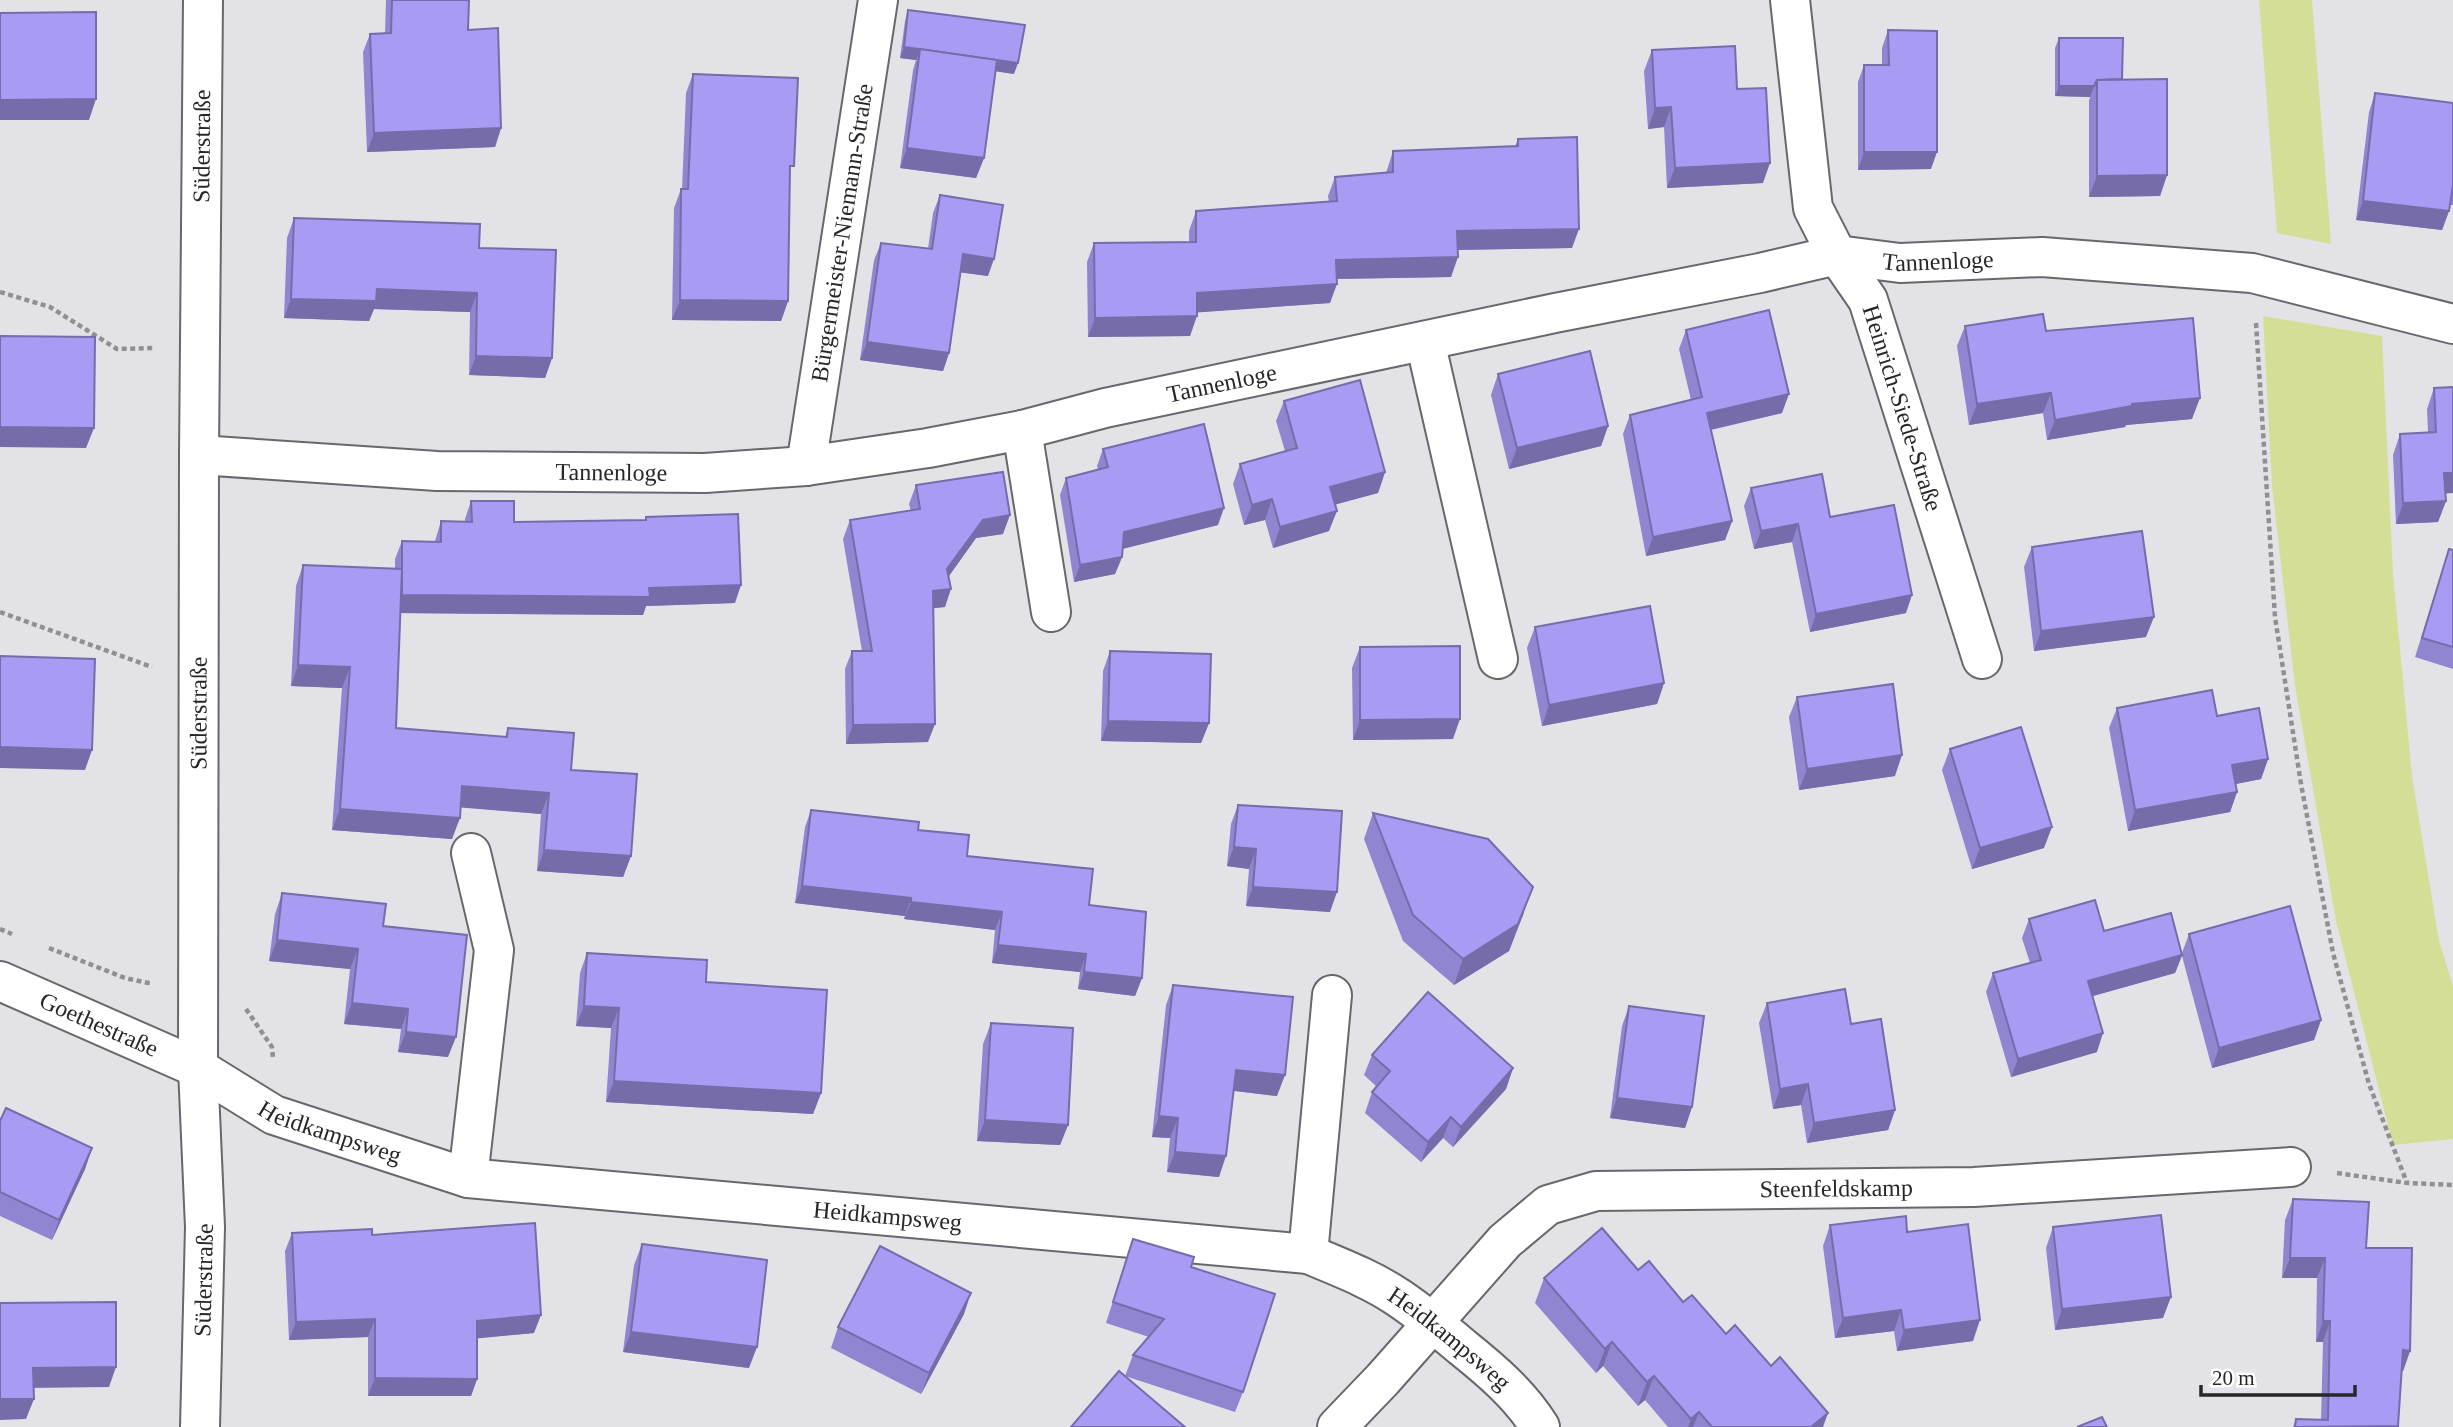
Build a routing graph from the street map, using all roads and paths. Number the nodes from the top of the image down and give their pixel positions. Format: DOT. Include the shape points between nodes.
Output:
graph roads {
  1 [pos="203,0"];
  2 [pos="878,0"];
  3 [pos="1790,0"];
  4 [pos="1837,255"];
  5 [pos="2252,273"];
  6 [pos="0,292"];
  7 [pos="2453,324"];
  8 [pos="1425,341"];
  9 [pos="200,347"];
  10 [pos="1022,430"];
  11 [pos="199,455"];
  12 [pos="806,466"];
  13 [pos="0,612"];
  14 [pos="1051,612"];
  15 [pos="1497,659"];
  16 [pos="1982,659"];
  17 [pos="199,684"];
  18 [pos="471,853"];
  19 [pos="0,929"];
  20 [pos="13,934"];
  21 [pos="38,944"];
  22 [pos="0,981"];
  23 [pos="198,993"];
  24 [pos="1332,995"];
  25 [pos="198,1068"];
  26 [pos="2291,1167"];
  27 [pos="468,1178"];
  28 [pos="2406,1183"];
  29 [pos="2453,1185"];
  30 [pos="1308,1254"];
  31 [pos="1433,1323"];
  32 [pos="200,1427"];
  33 [pos="1337,1427"];
  34 [pos="1540,1427"];
  1 -- 9 [label="street, Süderstraße"];
  2 -- 12 [label="street, Bürgermeister-Niemann-Straße"];
  3 -- 4 [label="street, Heinrich-Siede-Straße" via="1813,208"];
  4 -- 5 [label="street, Tannenloge" via="1900,263 2042,257"];
  4 -- 8 [label="street, Tannenloge"];
  4 -- 16 [label="street, Heinrich-Siede-Straße" via="1868,300"];
  5 -- 7 [label="street, Tannenloge"];
  5 -- 28 [label="path" via="2275,617 2301,784 2333,953 2369,1084"];
  6 -- 9 [label="path" via="50,307 117,349"];
  8 -- 10 [label="street, Tannenloge" via="1105,408"];
  8 -- 15 [label="street"];
  9 -- 11 [label="street, Süderstraße"];
  10 -- 12 [label="street, Tannenloge"];
  10 -- 14 [label="street"];
  11 -- 12 [label="street, Tannenloge" via="437,471 705,474"];
  11 -- 17 [label="street, Süderstraße"];
  13 -- 17 [label="path"];
  17 -- 23 [label="street, Süderstraße"];
  18 -- 27 [label="street" via="494,950"];
  19 -- 20 [label="path"];
  21 -- 23 [label="path" via="125,978"];
  22 -- 25 [label="street, Goethestraße"];
  23 -- 25 [label="street, Süderstraße"];
  24 -- 30 [label="street"];
  25 -- 27 [label="street, Heidkampsweg" via="274,1115"];
  25 -- 32 [label="street, Süderstraße" via="205,1227"];
  26 -- 28 [label="path"];
  26 -- 31 [label="street, Steenfeldskamp" via="1974,1187 1597,1191 1548,1205 1505,1241"];
  27 -- 30 [label="street, Heidkampsweg"];
  28 -- 29 [label="path"];
  30 -- 31 [label="street, Heidkampsweg" via="1386,1290"];
  31 -- 33 [label="street, Steenfeldskamp"];
  31 -- 34 [label="street, Heidkampsweg" via="1496,1374"];
}
